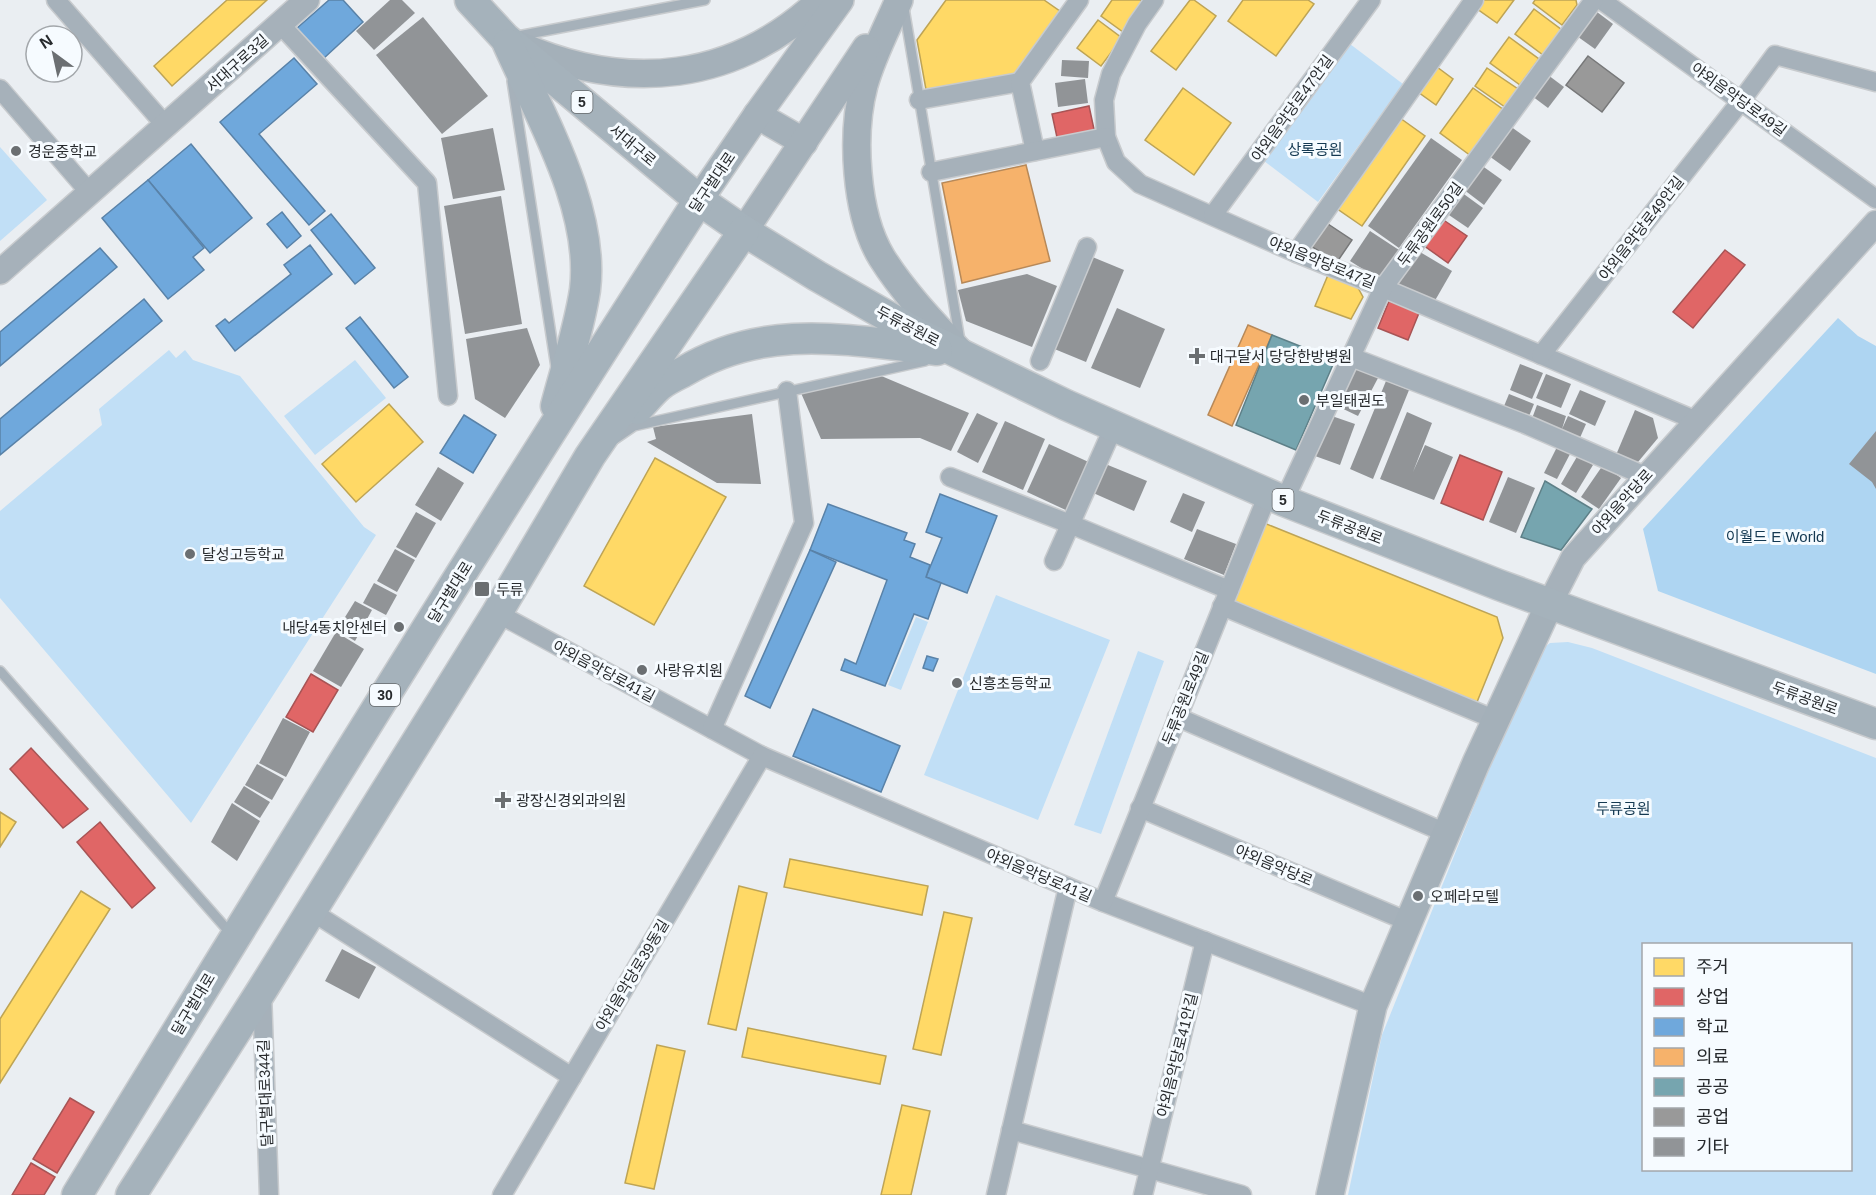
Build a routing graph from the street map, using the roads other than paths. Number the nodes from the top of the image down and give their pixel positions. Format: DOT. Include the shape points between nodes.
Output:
graph roads {
  1 [pos="56,0"];
  2 [pos="307,0"];
  3 [pos="470,0"];
  4 [pos="705,0"];
  5 [pos="821,0"];
  6 [pos="840,0"];
  7 [pos="901,0"];
  8 [pos="1079,0"];
  9 [pos="1154,0"];
  10 [pos="1371,0"];
  11 [pos="1473,0"];
  12 [pos="1594,0"];
  13 [pos="1601,0"];
  14 [pos="280,24"];
  15 [pos="505,38"];
  16 [pos="1020,82"];
  17 [pos="1876,82"];
  18 [pos="0,88"];
  19 [pos="919,100"];
  20 [pos="1741,101"];
  21 [pos="757,115"];
  22 [pos="166,126"];
  23 [pos="1106,137"];
  24 [pos="804,142"];
  25 [pos="1035,152"];
  26 [pos="931,172"];
  27 [pos="90,193"];
  28 [pos="1876,199"];
  29 [pos="710,206"];
  30 [pos="1213,215"];
  31 [pos="1876,223"];
  32 [pos="744,231"];
  33 [pos="1087,247"];
  34 [pos="1296,253"];
  35 [pos="0,272"];
  36 [pos="1383,288"];
  37 [pos="962,354"];
  38 [pos="1541,355"];
  39 [pos="1351,357"];
  40 [pos="1040,361"];
  41 [pos="560,390"];
  42 [pos="787,391"];
  43 [pos="448,396"];
  44 [pos="1697,421"];
  45 [pos="1114,426"];
  46 [pos="548,433"];
  47 [pos="590,456"];
  48 [pos="1645,476"];
  49 [pos="950,477"];
  50 [pos="1276,497"];
  51 [pos="1070,524"];
  52 [pos="1054,561"];
  53 [pos="1225,598"];
  54 [pos="1550,603"];
  55 [pos="497,614"];
  56 [pos="0,671"];
  57 [pos="1177,717"];
  58 [pos="1496,720"];
  59 [pos="1876,724"];
  60 [pos="712,729"];
  61 [pos="762,756"];
  62 [pos="1140,808"];
  63 [pos="1446,833"];
  64 [pos="1068,887"];
  65 [pos="1103,902"];
  66 [pos="311,911"];
  67 [pos="1409,922"];
  68 [pos="234,937"];
  69 [pos="1205,942"];
  70 [pos="262,990"];
  71 [pos="1373,1006"];
  72 [pos="572,1077"];
  73 [pos="1011,1130"];
  74 [pos="1150,1169"];
  75 [pos="77,1195"];
  76 [pos="131,1195"];
  77 [pos="269,1195"];
  78 [pos="502,1195"];
  79 [pos="996,1195"];
  80 [pos="1143,1195"];
  81 [pos="1242,1195"];
  82 [pos="1330,1195"];
  1 -- 22 [label="street"];
  2 -- 14 [label="street, 서대구로3길"];
  3 -- 15 [label="main road, 서대구로 / 5"];
  4 -- 15 [label="lane"];
  5 -- 15 [label="main road" via="791,26 733,58 672,73 628,73 573,64"];
  6 -- 21 [label="main road, 달구벌대로"];
  7 -- 19 [label="lane"];
  7 -- 24 [label="main road"];
  7 -- 37 [label="main road" via="864,84 856,146 860,195 881,257 924,314"];
  8 -- 16 [label="street"];
  9 -- 23 [label="street, 야외음악당로47길" via="1111,74 1104,100"];
  10 -- 30 [label="street, 야외음악당로47안길"];
  11 -- 34 [label="street"];
  12 -- 36 [label="street, 두류공원로50길"];
  13 -- 20 [label="street, 야외음악당로49길"];
  14 -- 22 [label="street, 서대구로3길"];
  14 -- 43 [label="street" via="427,183"];
  15 -- 29 [label="main road, 서대구로 / 5"];
  15 -- 41 [label="lane"];
  15 -- 41 [label="main road" via="563,165 581,220 585,288"];
  16 -- 19 [label="street"];
  16 -- 25 [label="street"];
  17 -- 20 [label="street" via="1775,56"];
  18 -- 27 [label="street"];
  19 -- 26 [label="lane"];
  20 -- 28 [label="street, 야외음악당로49길"];
  20 -- 38 [label="street, 야외음악당로49안길"];
  21 -- 24 [label="main road"];
  21 -- 29 [label="main road, 달구벌대로"];
  22 -- 27 [label="street, 서대구로3길"];
  23 -- 25 [label="street"];
  23 -- 30 [label="street, 야외음악당로47길" via="1116,162 1140,184"];
  24 -- 32 [label="main road"];
  25 -- 26 [label="street"];
  26 -- 37 [label="lane"];
  27 -- 35 [label="street, 서대구로3길"];
  29 -- 32 [label="main road, 두류공원로 / 5"];
  29 -- 46 [label="main road, 달구벌대로 / 30"];
  30 -- 34 [label="street, 야외음악당로47길"];
  31 -- 44 [label="street, 야외음악당로"];
  32 -- 37 [label="main road, 두류공원로 / 5" via="915,332"];
  32 -- 47 [label="main road"];
  33 -- 40 [label="street"];
  34 -- 36 [label="street, 야외음악당로47길"];
  36 -- 38 [label="street, 야외음악당로47길"];
  36 -- 39 [label="street, 두류공원로50길"];
  37 -- 42 [label="lane"];
  37 -- 45 [label="main road, 두류공원로 / 5"];
  37 -- 47 [label="main road" via="817,337 740,346 709,357 660,385"];
  38 -- 44 [label="street, 야외음악당로47길"];
  39 -- 48 [label="street" via="1525,424"];
  39 -- 50 [label="street, 두류공원로50길"];
  41 -- 46 [label="main road"];
  42 -- 47 [label="lane" via="634,426"];
  42 -- 60 [label="street" via="804,523"];
  44 -- 48 [label="street, 야외음악당로"];
  45 -- 50 [label="main road, 두류공원로 / 5"];
  45 -- 51 [label="street"];
  46 -- 68 [label="main road, 달구벌대로 / 30"];
  47 -- 55 [label="main road"];
  48 -- 54 [label="street, 야외음악당로" via="1573,558"];
  49 -- 51 [label="street"];
  50 -- 53 [label="street, 두류공원로49길"];
  50 -- 54 [label="main road, 두류공원로 / 5"];
  51 -- 52 [label="street"];
  51 -- 53 [label="street"];
  53 -- 57 [label="street, 두류공원로49길"];
  53 -- 58 [label="street"];
  54 -- 58 [label="main road, 야외음악당로"];
  54 -- 59 [label="main road, 두류공원로 / 5"];
  55 -- 60 [label="street, 야외음악당로41길"];
  55 -- 66 [label="main road"];
  56 -- 68 [label="lane"];
  57 -- 62 [label="street, 두류공원로49길"];
  57 -- 63 [label="street"];
  58 -- 63 [label="main road, 야외음악당로"];
  60 -- 61 [label="street, 야외음악당로41길"];
  61 -- 64 [label="street, 야외음악당로41길"];
  61 -- 72 [label="street, 야외음악당로39동길"];
  62 -- 65 [label="street, 두류공원로49길"];
  62 -- 67 [label="street, 야외음악당로"];
  63 -- 67 [label="main road, 야외음악당로"];
  64 -- 65 [label="street, 야외음악당로41길"];
  64 -- 73 [label="street"];
  65 -- 69 [label="street, 야외음악당로41길"];
  66 -- 70 [label="main road"];
  66 -- 72 [label="street"];
  67 -- 71 [label="main road, 야외음악당로"];
  68 -- 75 [label="main road, 달구벌대로 / 30"];
  69 -- 71 [label="street, 야외음악당로41길"];
  69 -- 74 [label="street, 야외음악당로41안길"];
  70 -- 76 [label="main road"];
  70 -- 77 [label="street, 달구벌대로344길"];
  71 -- 82 [label="main road, 야외음악당로"];
  72 -- 78 [label="street, 야외음악당로39동길"];
  73 -- 74 [label="street"];
  73 -- 79 [label="street"];
  74 -- 80 [label="street, 야외음악당로41안길"];
  74 -- 81 [label="street"];
}
